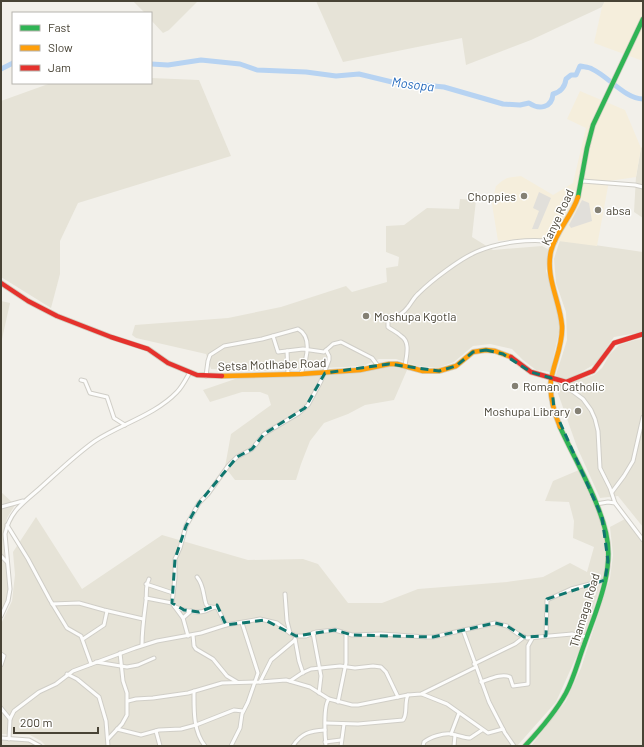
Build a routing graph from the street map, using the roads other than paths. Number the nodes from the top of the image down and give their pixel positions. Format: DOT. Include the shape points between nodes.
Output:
graph roads {
  1 [pos="643,19"];
  2 [pos="582,181"];
  3 [pos="643,187"];
  4 [pos="555,242"];
  5 [pos="1,283"];
  6 [pos="643,334"];
  7 [pos="273,336"];
  8 [pos="307,349"];
  9 [pos="326,350"];
  10 [pos="287,351"];
  11 [pos="378,366"];
  12 [pos="405,366"];
  13 [pos="190,372"];
  14 [pos="325,372"];
  15 [pos="288,374"];
  16 [pos="301,374"];
  17 [pos="206,376"];
  18 [pos="551,378"];
  19 [pos="81,380"];
  20 [pos="559,381"];
  21 [pos="643,417"];
  22 [pos="126,425"];
  23 [pos="612,492"];
  24 [pos="25,500"];
  25 [pos="615,503"];
  26 [pos="596,504"];
  27 [pos="1,507"];
  28 [pos="7,525"];
  29 [pos="643,540"];
  30 [pos="1,556"];
  31 [pos="7,562"];
  32 [pos="197,578"];
  33 [pos="149,579"];
  34 [pos="605,580"];
  35 [pos="146,584"];
  36 [pos="173,593"];
  37 [pos="285,594"];
  38 [pos="146,598"];
  39 [pos="172,603"];
  40 [pos="52,604"];
  41 [pos="175,607"];
  42 [pos="212,607"];
  43 [pos="108,611"];
  44 [pos="192,611"];
  45 [pos="1,616"];
  46 [pos="143,618"];
  47 [pos="183,618"];
  48 [pos="242,623"];
  49 [pos="226,625"];
  50 [pos="463,630"];
  51 [pos="290,633"];
  52 [pos="313,633"];
  53 [pos="346,634"];
  54 [pos="193,635"];
  55 [pos="294,635"];
  56 [pos="188,636"];
  57 [pos="546,636"];
  58 [pos="524,637"];
  59 [pos="534,637"];
  60 [pos="587,637"];
  61 [pos="83,639"];
  62 [pos="295,640"];
  63 [pos="142,646"];
  64 [pos="120,653"];
  65 [pos="1,654"];
  66 [pos="154,658"];
  67 [pos="95,662"];
  68 [pos="91,664"];
  69 [pos="1,665"];
  70 [pos="475,665"];
  71 [pos="345,666"];
  72 [pos="122,667"];
  73 [pos="320,668"];
  74 [pos="303,673"];
  75 [pos="67,674"];
  76 [pos="290,681"];
  77 [pos="238,682"];
  78 [pos="260,682"];
  79 [pos="481,682"];
  80 [pos="254,683"];
  81 [pos="433,688"];
  82 [pos="194,691"];
  83 [pos="319,693"];
  84 [pos="421,694"];
  85 [pos="408,695"];
  86 [pos="398,697"];
  87 [pos="329,699"];
  88 [pos="433,699"];
  89 [pos="128,701"];
  90 [pos="338,702"];
  91 [pos="1,708"];
  92 [pos="243,711"];
  93 [pos="458,713"];
  94 [pos="10,719"];
  95 [pos="326,722"];
  96 [pos="344,724"];
  97 [pos="196,725"];
  98 [pos="117,729"];
  99 [pos="503,729"];
  100 [pos="325,730"];
  101 [pos="482,730"];
  102 [pos="156,731"];
  103 [pos="453,735"];
  104 [pos="1,738"];
  105 [pos="9,738"];
  106 [pos="108,739"];
  107 [pos="341,740"];
  108 [pos="326,744"];
  109 [pos="40,746"];
  110 [pos="108,746"];
  111 [pos="160,746"];
  112 [pos="205,746"];
  113 [pos="231,746"];
  114 [pos="294,746"];
  115 [pos="341,746"];
  116 [pos="423,746"];
  117 [pos="454,746"];
  118 [pos="514,746"];
  119 [pos="525,746"];
  1 -- 2 [label="main road, Kanye Road" via="595,120 589,138"];
  2 -- 3 [label="street"];
  2 -- 4 [label="main road, Kanye Road" via="576,203"];
  4 -- 12 [label="street" via="514,242 481,250 471,254 420,292 406,310 387,322 388,327 406,342"];
  4 -- 18 [label="main road, Kanye Road" via="551,252 550,268 562,329 561,343"];
  5 -- 13 [label="main road, Setsa Motlhabe Road" via="57,316 148,349 168,363"];
  6 -- 20 [label="main road" via="614,343 598,366 589,373 566,382"];
  7 -- 8 [label="street" via="300,329 306,338"];
  7 -- 10 [label="street" via="277,352"];
  7 -- 17 [label="street" via="224,346 210,355"];
  8 -- 9 [label="street" via="322,352"];
  8 -- 10 [label="street"];
  8 -- 16 [label="street"];
  9 -- 11 [label="street" via="341,342 372,358"];
  9 -- 14 [label="street" via="329,358"];
  10 -- 15 [label="street"];
  11 -- 12 [label="main road, Setsa Motlhabe Road"];
  11 -- 14 [label="main road, Setsa Motlhabe Road"];
  12 -- 18 [label="main road, Setsa Motlhabe Road" via="423,371 439,371 456,366 473,352 486,350 510,357 531,372"];
  13 -- 17 [label="main road, Setsa Motlhabe Road"];
  13 -- 22 [label="street" via="170,399"];
  14 -- 16 [label="main road, Setsa Motlhabe Road"];
  14 -- 36 [label="street" via="305,408 264,434 252,448 237,457 199,503 184,530 175,559"];
  15 -- 16 [label="main road, Setsa Motlhabe Road"];
  15 -- 17 [label="main road, Setsa Motlhabe Road"];
  18 -- 20 [label="main road, Setsa Motlhabe Road"];
  18 -- 26 [label="main road, Thamaga Road" via="551,397 559,423"];
  19 -- 22 [label="street" via="85,381 90,393 106,397 113,417"];
  20 -- 23 [label="street" via="583,399 591,410 597,425 600,468"];
  21 -- 23 [label="street" via="633,461"];
  22 -- 24 [label="street" via="86,448"];
  23 -- 25 [label="street"];
  24 -- 27 [label="street"];
  24 -- 28 [label="street" via="16,509"];
  25 -- 26 [label="street"];
  25 -- 29 [label="street"];
  26 -- 34 [label="main road, Thamaga Road" via="608,542"];
  28 -- 31 [label="street"];
  28 -- 40 [label="street"];
  30 -- 31 [label="street"];
  31 -- 45 [label="street" via="9,596"];
  32 -- 42 [label="street" via="204,592 206,604"];
  33 -- 35 [label="street"];
  34 -- 57 [label="street" via="571,589 547,600"];
  34 -- 60 [label="main road, Thamaga Road"];
  35 -- 36 [label="street"];
  35 -- 38 [label="street"];
  36 -- 39 [label="street"];
  37 -- 51 [label="street"];
  38 -- 39 [label="street"];
  38 -- 46 [label="street"];
  39 -- 41 [label="street"];
  40 -- 43 [label="street" via="79,603"];
  40 -- 61 [label="street" via="67,628 80,634"];
  41 -- 44 [label="street"];
  41 -- 47 [label="street"];
  42 -- 44 [label="street" via="202,612"];
  42 -- 49 [label="street" via="219,608"];
  43 -- 46 [label="street"];
  43 -- 61 [label="street" via="104,625"];
  44 -- 47 [label="street"];
  46 -- 63 [label="street"];
  47 -- 56 [label="street"];
  48 -- 49 [label="street"];
  48 -- 51 [label="street" via="265,620 277,623"];
  48 -- 80 [label="street" via="257,671"];
  49 -- 54 [label="street"];
  50 -- 53 [label="street" via="434,637"];
  50 -- 58 [label="street" via="487,624 501,624"];
  50 -- 70 [label="street"];
  51 -- 55 [label="street"];
  52 -- 53 [label="street" via="335,630"];
  52 -- 55 [label="street" via="306,636"];
  52 -- 73 [label="street"];
  53 -- 71 [label="street"];
  54 -- 56 [label="street"];
  54 -- 77 [label="street" via="196,649 213,659 228,676"];
  55 -- 62 [label="street"];
  56 -- 63 [label="street"];
  57 -- 59 [label="street"];
  57 -- 60 [label="street" via="572,634"];
  58 -- 59 [label="street"];
  58 -- 70 [label="street"];
  59 -- 79 [label="street" via="528,646 528,684 513,686 510,677 507,676"];
  60 -- 119 [label="main road, Thamaga Road" via="565,697 546,724"];
  61 -- 68 [label="street"];
  62 -- 74 [label="street"];
  62 -- 78 [label="street" via="271,660"];
  63 -- 64 [label="street"];
  64 -- 67 [label="street"];
  64 -- 72 [label="street"];
  65 -- 69 [label="street" via="5,658"];
  66 -- 72 [label="street" via="132,667"];
  67 -- 68 [label="street"];
  67 -- 72 [label="street"];
  68 -- 75 [label="street"];
  70 -- 79 [label="street"];
  70 -- 81 [label="street"];
  71 -- 73 [label="street"];
  71 -- 86 [label="street" via="383,668"];
  71 -- 90 [label="street"];
  72 -- 89 [label="street"];
  73 -- 74 [label="street"];
  73 -- 83 [label="street"];
  74 -- 76 [label="street"];
  75 -- 94 [label="street" via="56,684 39,692 16,709"];
  75 -- 106 [label="street" via="99,697 106,720"];
  76 -- 78 [label="street"];
  76 -- 83 [label="street" via="310,687"];
  77 -- 80 [label="street"];
  77 -- 82 [label="street" via="217,684"];
  78 -- 80 [label="street"];
  79 -- 99 [label="street"];
  80 -- 92 [label="street"];
  81 -- 84 [label="street"];
  81 -- 88 [label="street"];
  82 -- 89 [label="street"];
  82 -- 97 [label="street"];
  83 -- 87 [label="street"];
  84 -- 85 [label="street"];
  84 -- 88 [label="street"];
  85 -- 86 [label="street"];
  85 -- 96 [label="street" via="405,703 406,716 403,720"];
  86 -- 90 [label="street" via="358,705"];
  87 -- 90 [label="street"];
  87 -- 95 [label="street" via="326,704"];
  88 -- 93 [label="street"];
  89 -- 98 [label="street" via="128,715"];
  91 -- 94 [label="street"];
  92 -- 97 [label="street" via="234,710"];
  92 -- 113 [label="street" via="240,728"];
  93 -- 101 [label="street"];
  93 -- 103 [label="street"];
  94 -- 105 [label="street"];
  95 -- 96 [label="street"];
  95 -- 100 [label="street"];
  96 -- 107 [label="street"];
  97 -- 102 [label="street"];
  97 -- 112 [label="street"];
  98 -- 102 [label="street" via="138,735"];
  98 -- 106 [label="street"];
  99 -- 101 [label="street" via="489,733"];
  99 -- 118 [label="street"];
  100 -- 108 [label="street"];
  100 -- 114 [label="street" via="302,736 297,739"];
  101 -- 103 [label="street" via="470,738"];
  102 -- 111 [label="street"];
  103 -- 116 [label="street" via="428,739"];
  103 -- 117 [label="street"];
  104 -- 105 [label="street"];
  105 -- 109 [label="street" via="29,740"];
  106 -- 110 [label="street"];
  107 -- 108 [label="street"];
  107 -- 115 [label="street"];
}
